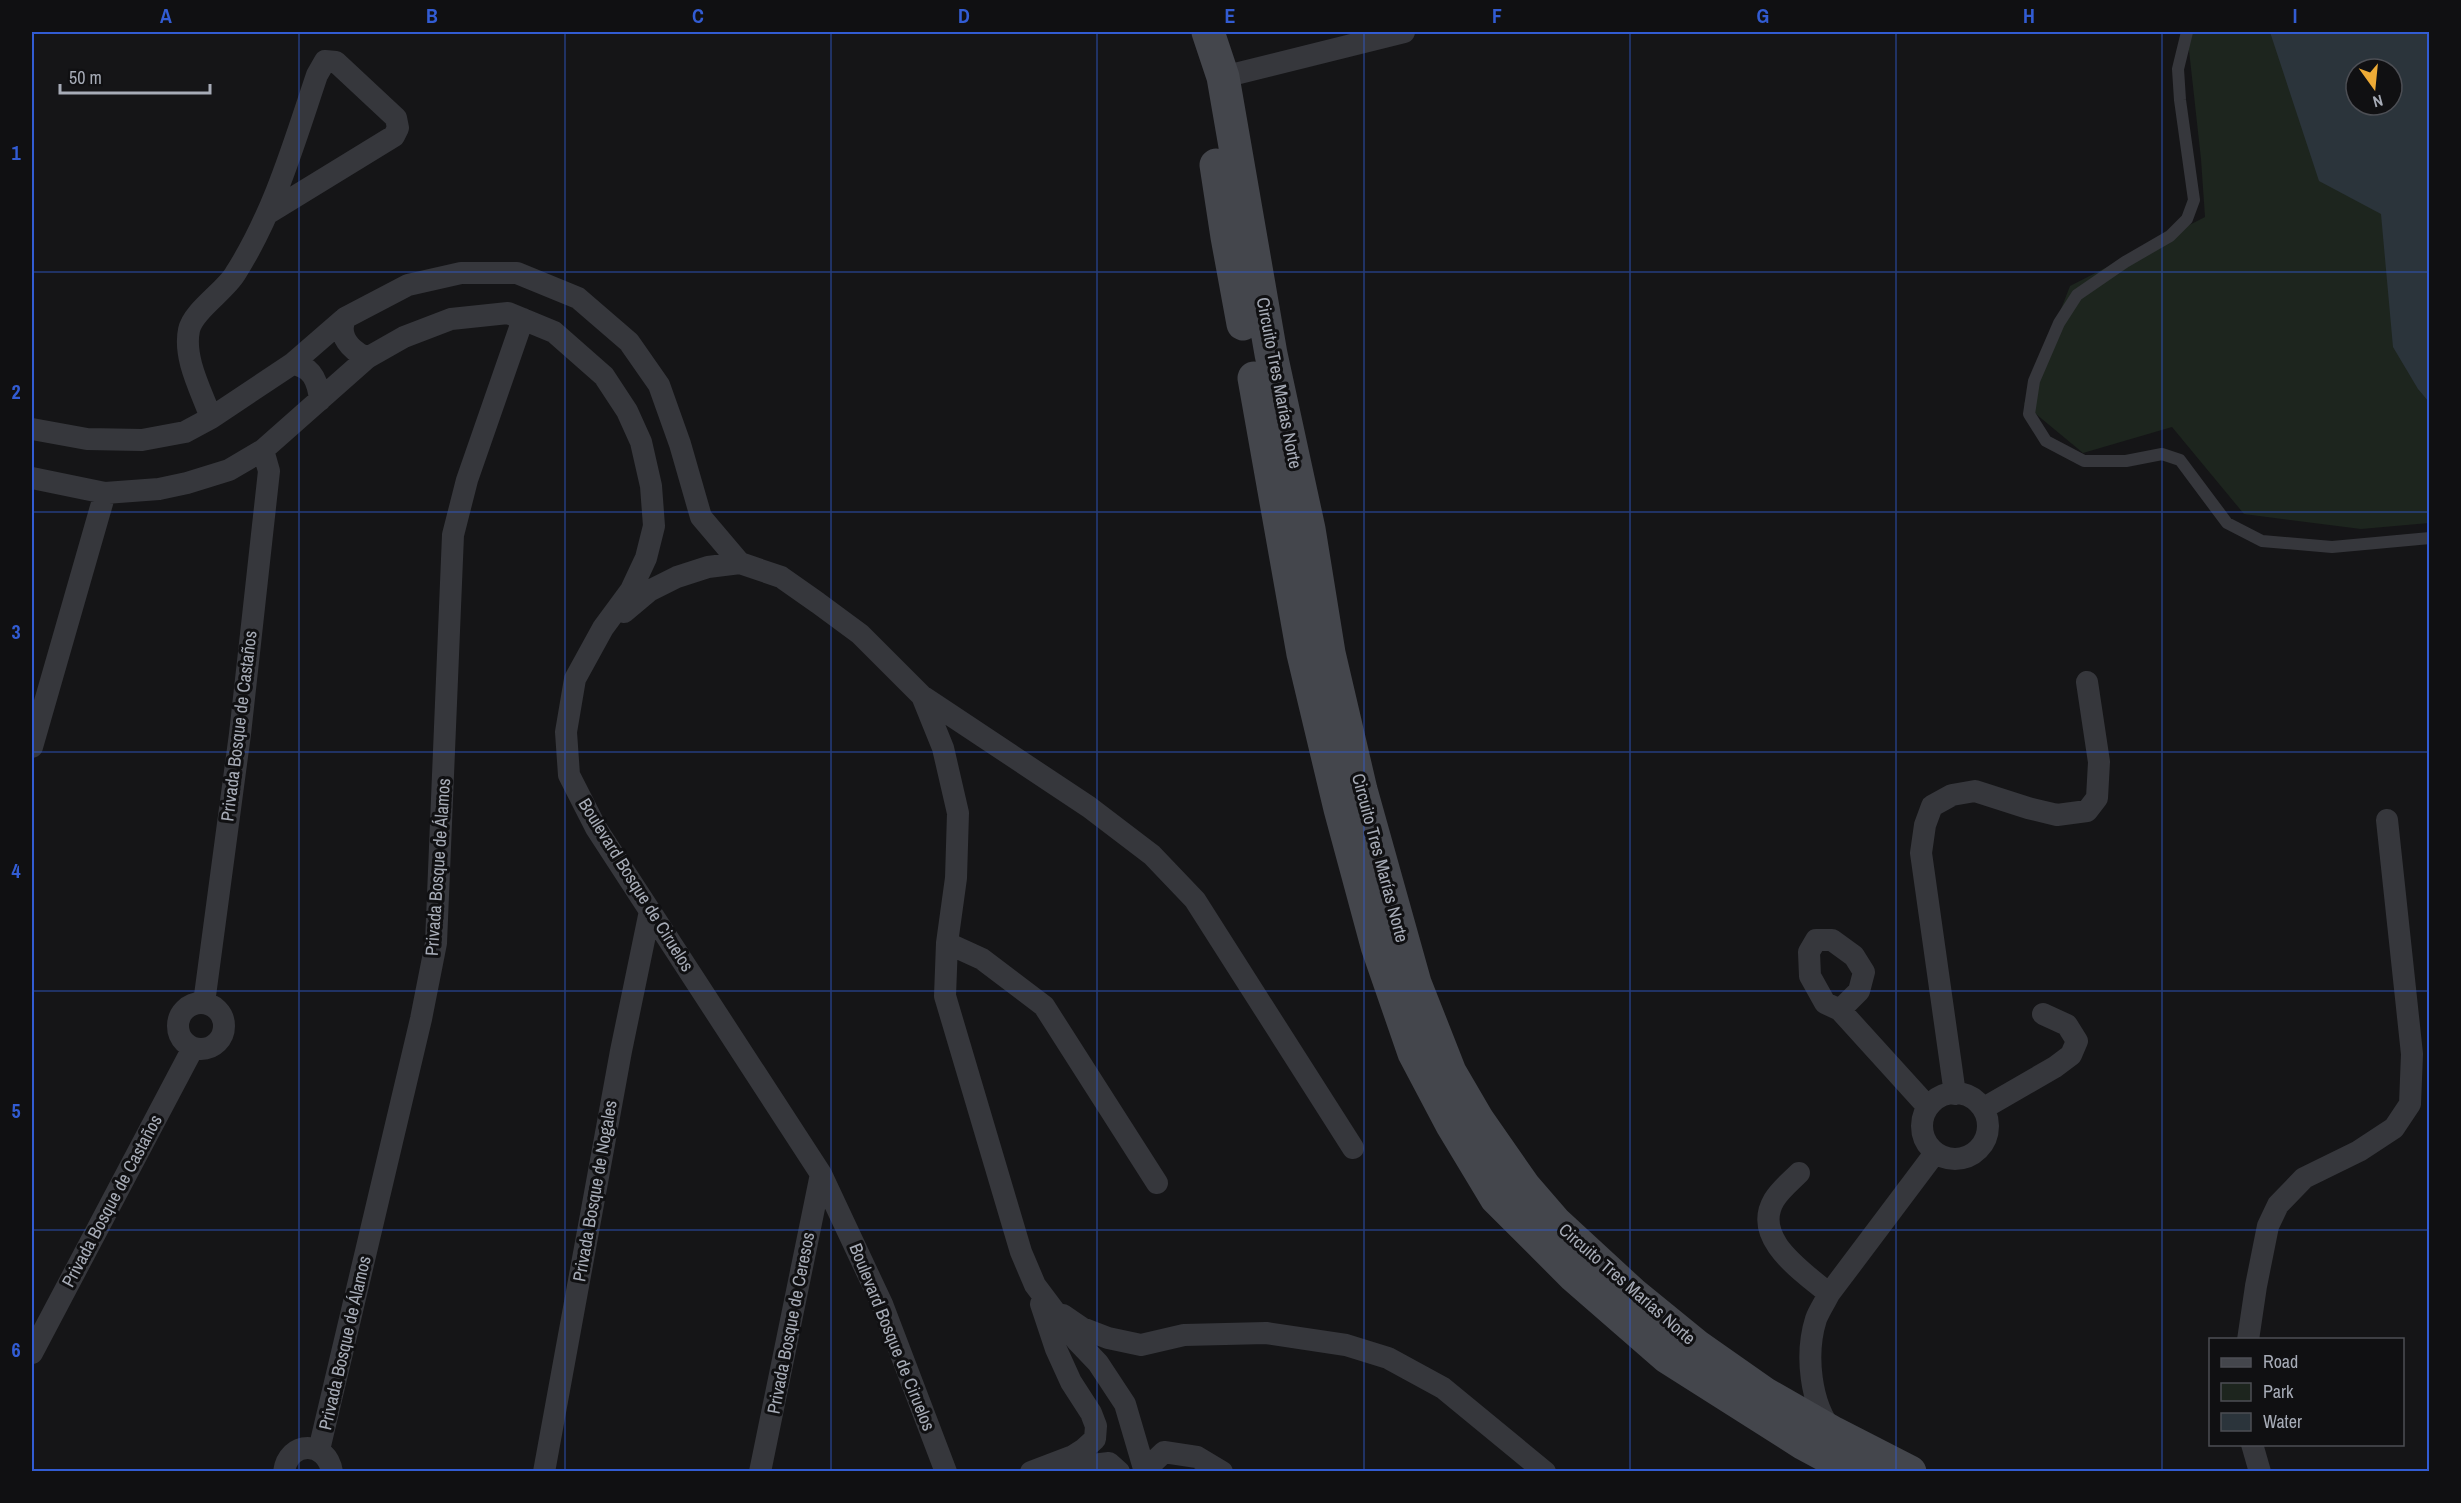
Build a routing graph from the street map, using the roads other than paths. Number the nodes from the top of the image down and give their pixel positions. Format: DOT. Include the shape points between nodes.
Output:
graph roads {
  1 [pos="1186,32"];
  2 [pos="1208,32"];
  3 [pos="1404,32"];
  4 [pos="2187,32"];
  5 [pos="1223,77"];
  6 [pos="270,212"];
  7 [pos="345,318"];
  8 [pos="523,319"];
  9 [pos="367,358"];
  10 [pos="292,364"];
  11 [pos="320,400"];
  12 [pos="211,418"];
  13 [pos="32,429"];
  14 [pos="263,450"];
  15 [pos="32,478"];
  16 [pos="105,493"];
  17 [pos="2430,538"];
  18 [pos="740,563"];
  19 [pos="603,628"];
  20 [pos="1316,654"];
  21 [pos="2087,682"];
  22 [pos="922,696"];
  23 [pos="32,747"];
  24 [pos="2387,820"];
  25 [pos="650,911"];
  26 [pos="947,943"];
  27 [pos="204,1003"];
  28 [pos="1840,1010"];
  29 [pos="2043,1014"];
  30 [pos="193,1048"];
  31 [pos="1955,1094"];
  32 [pos="1928,1107"];
  33 [pos="1984,1108"];
  34 [pos="1353,1148"];
  35 [pos="1935,1154"];
  36 [pos="1799,1173"];
  37 [pos="821,1174"];
  38 [pos="1157,1183"];
  39 [pos="1035,1285"];
  40 [pos="1830,1294"];
  41 [pos="1050,1306"];
  42 [pos="2248,1338"];
  43 [pos="32,1353"];
  44 [pos="1834,1432"];
  45 [pos="2254,1446"];
  46 [pos="319,1450"];
  47 [pos="1144,1471"];
  48 [pos="284,1472"];
  49 [pos="332,1472"];
  50 [pos="544,1472"];
  51 [pos="760,1472"];
  52 [pos="946,1472"];
  53 [pos="1031,1472"];
  54 [pos="1076,1472"];
  55 [pos="1119,1472"];
  56 [pos="1222,1472"];
  57 [pos="1545,1472"];
  58 [pos="1856,1472"];
  59 [pos="1910,1472"];
  60 [pos="2260,1472"];
  1 -- 20 [label="street, Circuito Tres Marías Norte" via="1202,86 1276,493"];
  2 -- 5 [label="street, Circuito Tres Marías Norte"];
  3 -- 5 [label="street"];
  4 -- 17 [label="lane" via="2178,69 2194,200 2187,219 2170,236 2077,295 2059,323 2034,381 2029,414 2046,441 2084,461 2126,461 2162,454 2180,460 2227,524 2262,541 2332,547"];
  5 -- 20 [label="street, Circuito Tres Marías Norte" via="1271,354 1309,529"];
  6 -- 6 [label="street" via="317,75 325,61 336,62 396,118 398,128 394,136"];
  6 -- 12 [label="street" via="234,276 189,329 189,356"];
  7 -- 9 [label="street" via="341,326 345,340"];
  7 -- 10 [label="street"];
  7 -- 18 [label="street" via="408,285 460,273 517,273 578,298 629,342 658,385 701,517"];
  8 -- 9 [label="street, Boulevard Bosque de Ciruelos" via="508,313 451,319 404,337"];
  8 -- 19 [label="street, Boulevard Bosque de Ciruelos" via="554,332 604,376 641,442 651,486 654,526 646,558 631,590"];
  8 -- 46 [label="street, Privada Bosque de Álamos" via="466,480 453,535 436,943"];
  9 -- 11 [label="street, Boulevard Bosque de Ciruelos"];
  10 -- 11 [label="street" via="303,365 313,374"];
  10 -- 12 [label="street"];
  11 -- 14 [label="street, Boulevard Bosque de Ciruelos"];
  12 -- 13 [label="street" via="185,432 142,440 87,439"];
  14 -- 16 [label="street, Boulevard Bosque de Ciruelos" via="229,470 187,483"];
  14 -- 27 [label="street, Privada Bosque de Castaños" via="269,471 240,734"];
  15 -- 16 [label="street, Boulevard Bosque de Ciruelos"];
  16 -- 23 [label="street"];
  18 -- 19 [label="street" via="708,567 649,591"];
  18 -- 22 [label="street" via="781,577 818,603 860,634"];
  19 -- 25 [label="street, Boulevard Bosque de Ciruelos" via="575,679 566,732 569,775 596,828"];
  20 -- 44 [label="street, Circuito Tres Marías Norte" via="1361,789 1415,983 1450,1072 1478,1120 1524,1186 1556,1223 1632,1293 1764,1393"];
  20 -- 58 [label="street, Circuito Tres Marías Norte" via="1340,809 1377,946 1414,1053 1496,1198 1574,1276 1667,1358"];
  21 -- 31 [label="street" via="2099,762 2097,798 2087,811 2057,815 1975,790 1952,795 1932,806 1925,825 1921,853"];
  22 -- 26 [label="street" via="943,748 958,813 956,878"];
  22 -- 34 [label="street" via="1089,807 1152,855 1195,900"];
  24 -- 42 [label="street" via="2412,1054 2410,1104 2394,1128 2360,1151 2304,1179 2278,1205 2268,1226"];
  25 -- 37 [label="street, Boulevard Bosque de Ciruelos"];
  25 -- 50 [label="street, Privada Bosque de Nogales"];
  26 -- 38 [label="street" via="982,959 1044,1006"];
  26 -- 39 [label="street" via="945,996 1021,1252"];
  27 -- 30 [label="street" via="188,1007 178,1023 179,1035"];
  27 -- 30 [label="street" via="223,1017 224,1034 215,1046"];
  28 -- 32 [label="street"];
  29 -- 33 [label="street" via="2067,1025 2077,1041 2071,1055"];
  30 -- 43 [label="street, Privada Bosque de Castaños"];
  31 -- 32 [label="street" via="1946,1094"];
  31 -- 33 [label="street" via="1972,1097"];
  32 -- 35 [label="street" via="1922,1121 1924,1138"];
  33 -- 35 [label="street" via="1988,1133 1979,1149 1959,1160"];
  35 -- 40 [label="street"];
  36 -- 40 [label="street" via="1774,1200 1767,1219 1769,1234 1783,1252"];
  37 -- 51 [label="street, Privada Bosque de Ceresos"];
  37 -- 52 [label="street, Boulevard Bosque de Ciruelos" via="882,1304"];
  39 -- 41 [label="street"];
  39 -- 53 [label="street" via="1056,1349 1096,1426 1095,1439 1084,1449"];
  40 -- 44 [label="street" via="1816,1319 1811,1347 1813,1383 1823,1419"];
  41 -- 47 [label="street" via="1098,1363 1125,1404"];
  41 -- 57 [label="street" via="1082,1328 1141,1345 1184,1335 1266,1333 1346,1345 1388,1358 1443,1388"];
  44 -- 59 [label="street, Circuito Tres Marías Norte"];
  45 -- 60 [label="street"];
  46 -- 48 [label="street" via="295,1451"];
  46 -- 49 [label="street" via="330,1462"];
  47 -- 56 [label="street" via="1164,1452 1197,1457"];
  54 -- 55 [label="street" via="1109,1463"];
}
